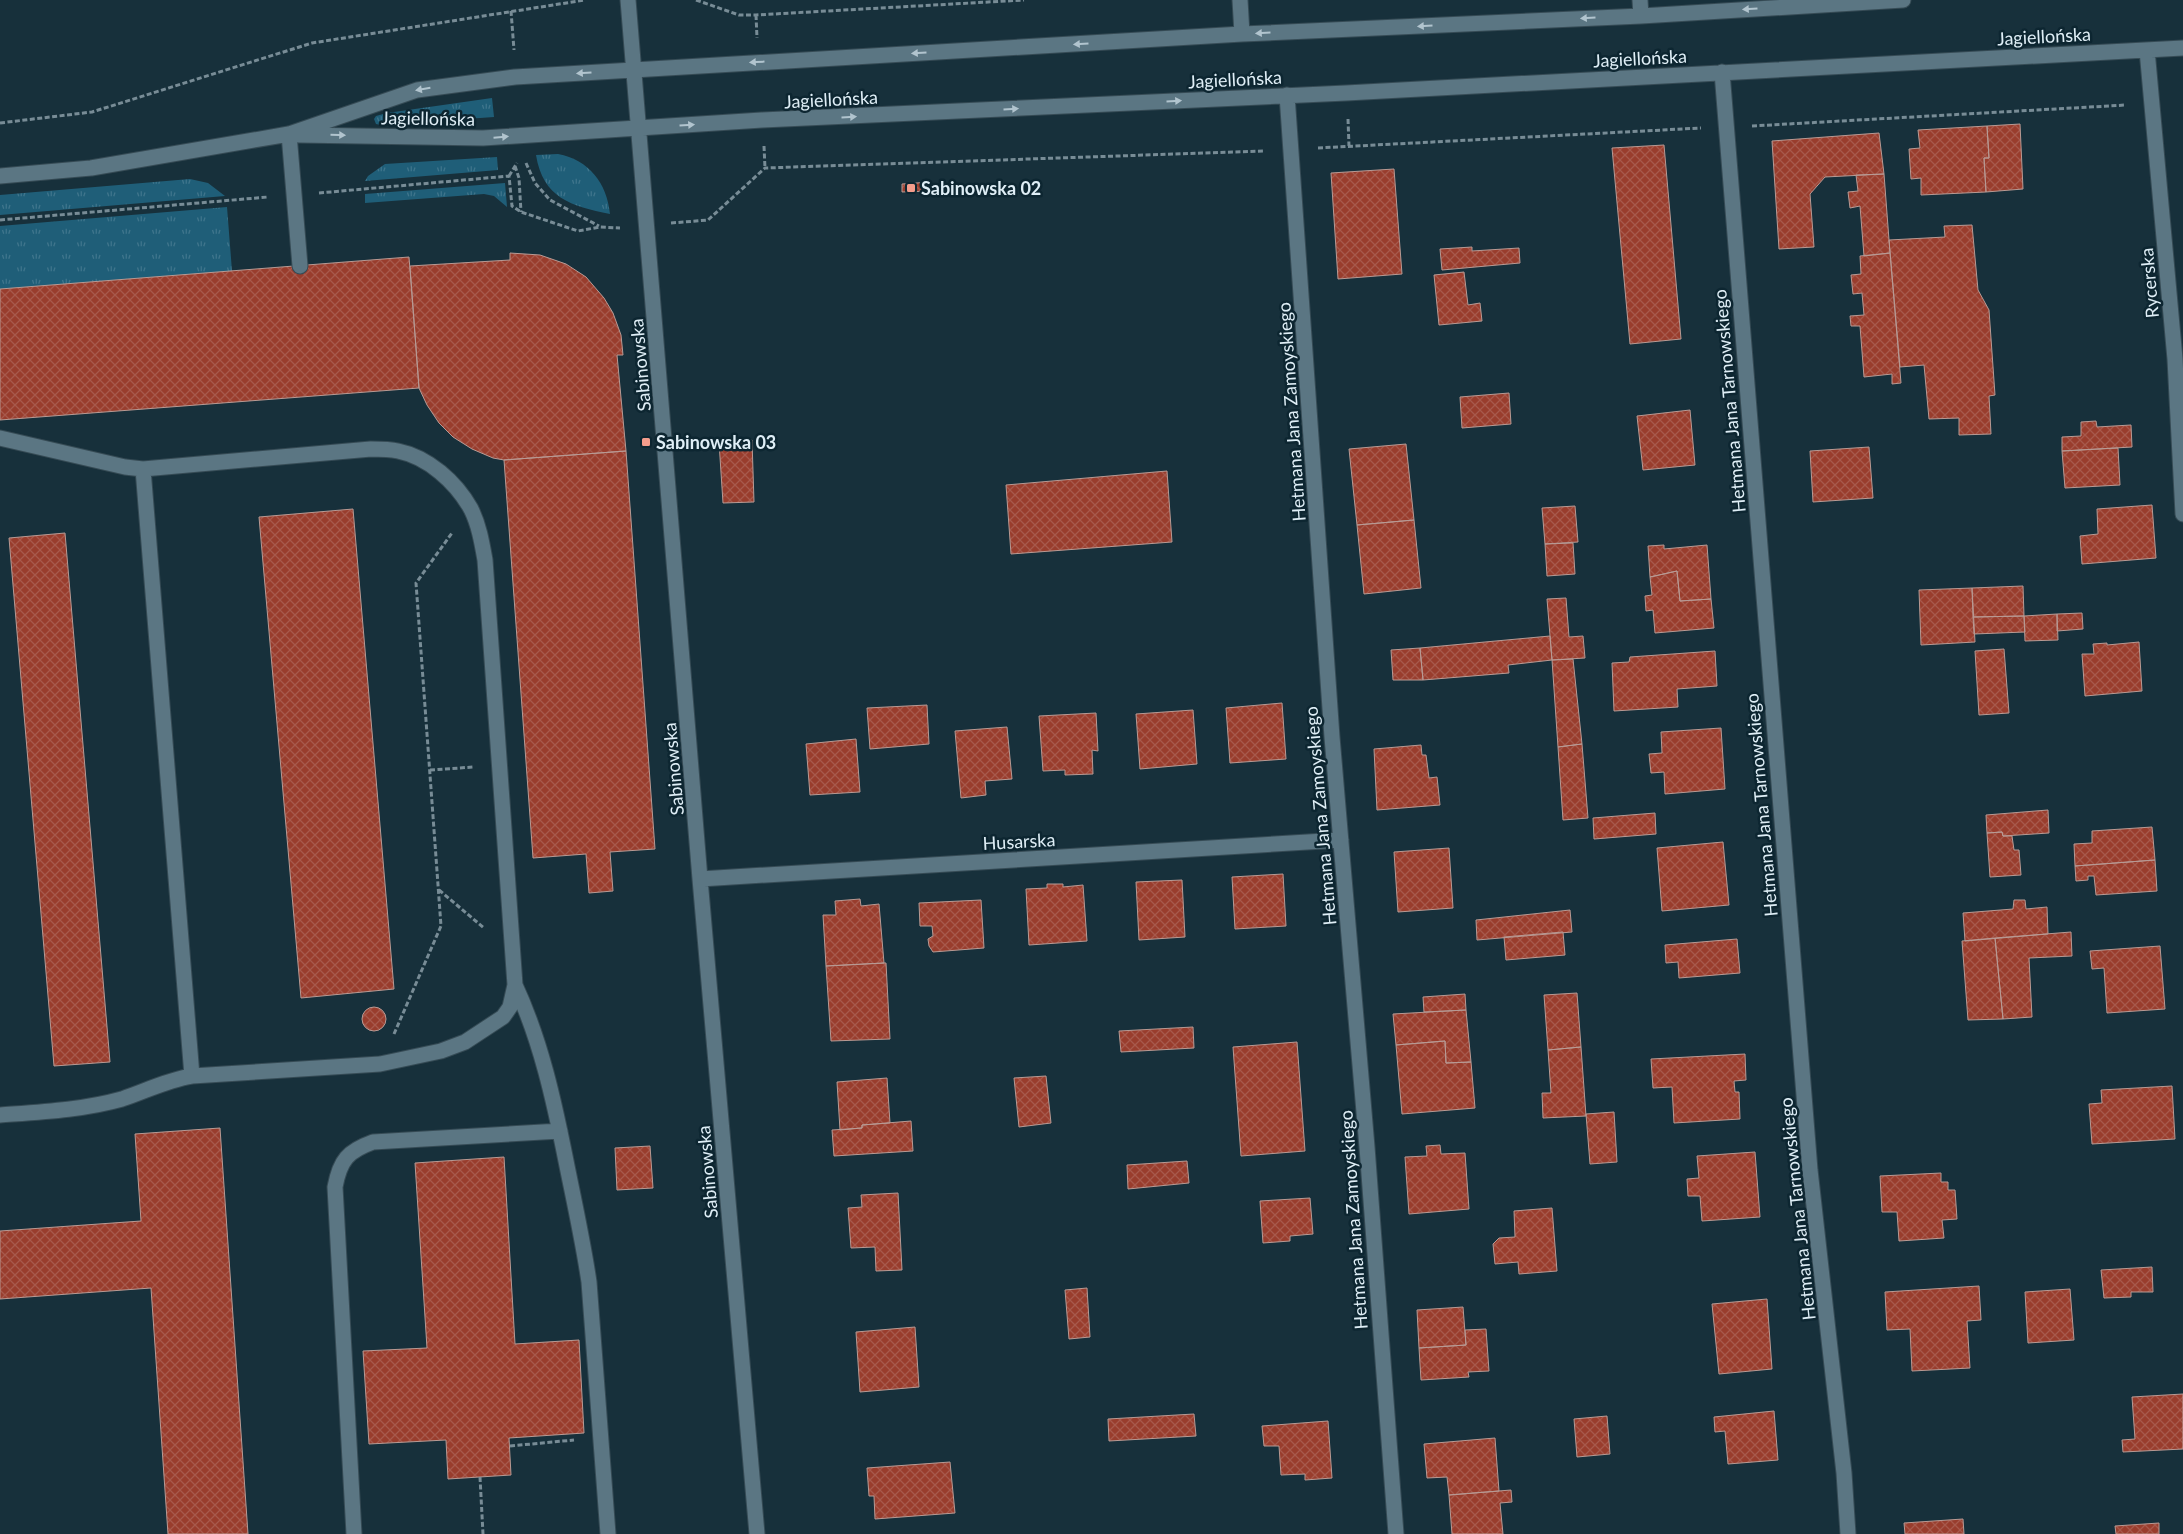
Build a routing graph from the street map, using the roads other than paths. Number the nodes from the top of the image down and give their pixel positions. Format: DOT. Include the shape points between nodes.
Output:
graph roads {
  1 [pos="628,0"];
  2 [pos="1240,0"];
  3 [pos="1640,0"];
  4 [pos="1904,0"];
  5 [pos="1641,16"];
  6 [pos="1242,34"];
  7 [pos="2183,48"];
  8 [pos="2147,50"];
  9 [pos="633,69"];
  10 [pos="1722,72"];
  11 [pos="1287,95"];
  12 [pos="638,128"];
  13 [pos="290,134"];
  14 [pos="0,176"];
  15 [pos="300,266"];
  16 [pos="0,438"];
  17 [pos="143,469"];
  18 [pos="2183,514"];
  19 [pos="1341,840"];
  20 [pos="700,879"];
  21 [pos="515,985"];
  22 [pos="192,1076"];
  23 [pos="0,1115"];
  24 [pos="560,1130"];
  25 [pos="354,1534"];
  26 [pos="608,1534"];
  27 [pos="758,1534"];
  28 [pos="1396,1534"];
  29 [pos="1848,1534"];
  1 -- 9 [label="street, Sabinowska"];
  2 -- 6 [label="street"];
  3 -- 5 [label="street"];
  4 -- 5 [label="street, Jagiellońska, one-way"];
  5 -- 6 [label="street, Jagiellońska, one-way"];
  6 -- 9 [label="street, Jagiellońska, one-way"];
  7 -- 8 [label="street, Jagiellońska"];
  8 -- 10 [label="street, Jagiellońska"];
  8 -- 18 [label="street, Rycerska" via="2175,359"];
  9 -- 12 [label="street, Sabinowska"];
  9 -- 13 [label="street, Jagiellońska, one-way" via="515,76 417,90"];
  10 -- 11 [label="street, Jagiellońska"];
  10 -- 29 [label="street, Hetmana Jana Tarnowskiego" via="1810,1170"];
  12 -- 11 [label="street, Jagiellońska, one-way"];
  11 -- 19 [label="street, Hetmana Jana Zamoyskiego"];
  13 -- 12 [label="street, Jagiellońska, one-way" via="483,138"];
  12 -- 20 [label="street, Sabinowska"];
  13 -- 14 [label="street, Jagiellońska" via="91,168"];
  13 -- 15 [label="street"];
  16 -- 17 [label="street"];
  17 -- 21 [label="street" via="371,449 417,457 456,488 471,509 485,560"];
  17 -- 22 [label="street"];
  19 -- 20 [label="street, Husarska"];
  19 -- 28 [label="street, Hetmana Jana Zamoyskiego"];
  20 -- 27 [label="street, Sabinowska"];
  21 -- 22 [label="street" via="510,1007 503,1017 465,1042 441,1051 380,1064"];
  21 -- 24 [label="street" via="541,1049"];
  22 -- 23 [label="street" via="94,1105"];
  24 -- 25 [label="street" via="374,1142 356,1148 341,1165 335,1187"];
  24 -- 26 [label="street" via="589,1282"];
}
